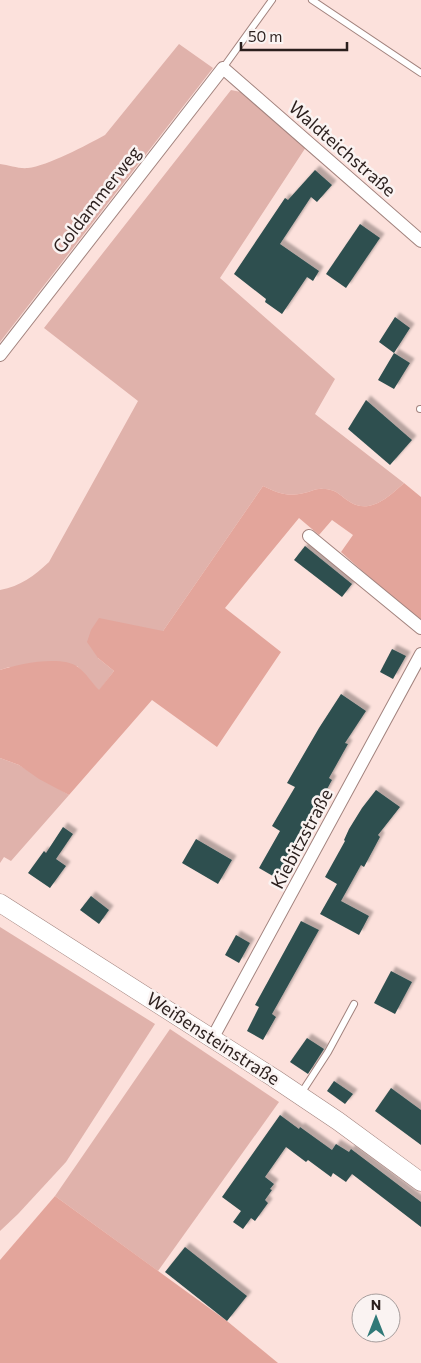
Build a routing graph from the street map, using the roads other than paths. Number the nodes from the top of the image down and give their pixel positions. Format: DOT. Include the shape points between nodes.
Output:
graph roads {
  1 [pos="272,0"];
  2 [pos="312,0"];
  3 [pos="223,68"];
  4 [pos="421,73"];
  5 [pos="421,242"];
  6 [pos="0,355"];
  7 [pos="310,536"];
  8 [pos="421,628"];
  9 [pos="421,654"];
  10 [pos="0,903"];
  11 [pos="354,1004"];
  12 [pos="212,1039"];
  13 [pos="300,1096"];
  14 [pos="421,1182"];
  1 -- 3 [label="lane"];
  2 -- 4 [label="lane"];
  3 -- 5 [label="street, Waldteichstraße"];
  3 -- 6 [label="street, Goldammerweg"];
  7 -- 8 [label="street"];
  9 -- 12 [label="street, Kiebitzstraße"];
  10 -- 12 [label="street, Weißensteinstraße"];
  11 -- 13 [label="lane"];
  12 -- 13 [label="street, Weißensteinstraße"];
  13 -- 14 [label="street, Weißensteinstraße"];
}
